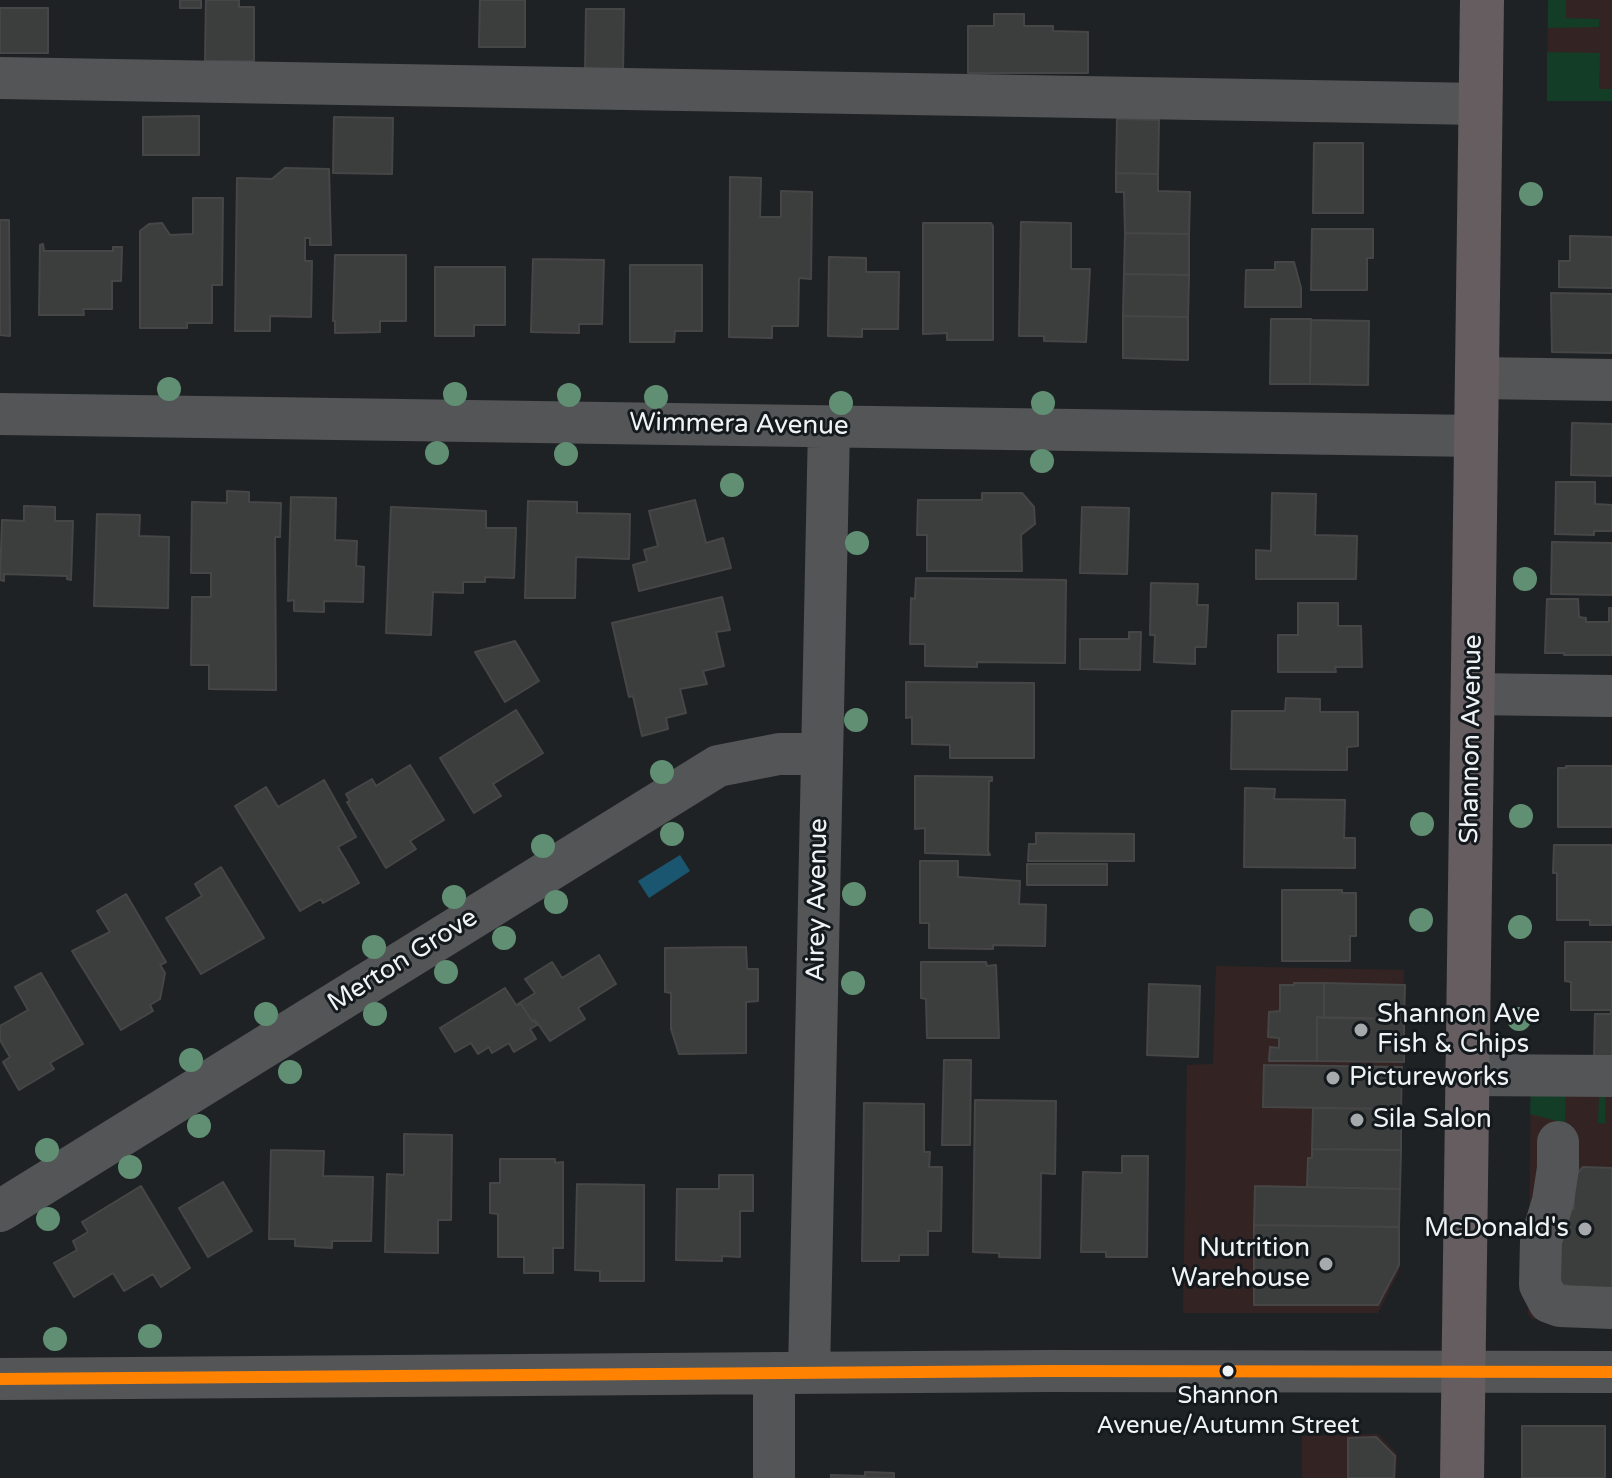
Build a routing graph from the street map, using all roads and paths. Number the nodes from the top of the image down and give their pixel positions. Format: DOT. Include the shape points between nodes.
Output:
graph roads {
  1 [pos="1482,0"];
  2 [pos="0,78"];
  3 [pos="1480,104"];
  4 [pos="1477,378"];
  5 [pos="1612,380"];
  6 [pos="0,414"];
  7 [pos="829,427"];
  8 [pos="1477,436"];
  9 [pos="1472,694"];
  10 [pos="1612,696"];
  11 [pos="821,754"];
  12 [pos="1467,1075"];
  13 [pos="1612,1076"];
  14 [pos="1558,1142"];
  15 [pos="0,1211"];
  16 [pos="1612,1308"];
  17 [pos="1463,1371"];
  18 [pos="1612,1372"];
  19 [pos="792,1373"];
  20 [pos="0,1379"];
  21 [pos="774,1478"];
  22 [pos="1462,1478"];
  1 -- 3 [label="main road, Shannon Avenue"];
  2 -- 3 [label="street"];
  3 -- 4 [label="main road, Shannon Avenue"];
  4 -- 5 [label="street"];
  4 -- 8 [label="main road, Shannon Avenue"];
  6 -- 7 [label="street, Wimmera Avenue"];
  7 -- 8 [label="street, Wimmera Avenue"];
  7 -- 11 [label="street, Airey Avenue"];
  8 -- 9 [label="main road, Shannon Avenue"];
  9 -- 10 [label="street"];
  9 -- 12 [label="main road, Shannon Avenue"];
  11 -- 15 [label="street, Merton Grove" via="779,754 718,766"];
  11 -- 19 [label="street, Airey Avenue"];
  12 -- 13 [label="street"];
  12 -- 17 [label="main road, Shannon Avenue"];
  14 -- 16 [label="street" via="1553,1201 1541,1241 1540,1285 1549,1302 1560,1306"];
  17 -- 18 [label="street"];
  17 -- 19 [label="street"];
  17 -- 22 [label="main road, Shannon Avenue"];
  19 -- 20 [label="street"];
  19 -- 21 [label="street, Airey Avenue"];
}
